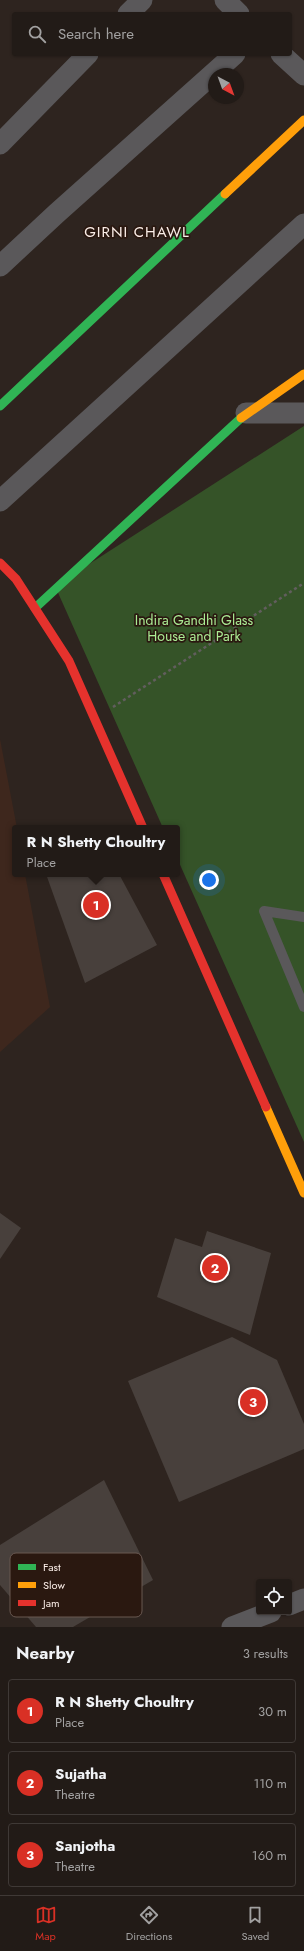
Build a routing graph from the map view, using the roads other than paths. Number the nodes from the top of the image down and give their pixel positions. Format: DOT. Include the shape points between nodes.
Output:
graph roads {
  1 [pos="142,0"];
  2 [pos="225,0"];
  3 [pos="130,12"];
  4 [pos="238,12"];
  5 [pos="86,56"];
  6 [pos="233,56"];
  7 [pos="284,56"];
  8 [pos="304,75"];
  9 [pos="304,120"];
  10 [pos="0,144"];
  11 [pos="304,224"];
  12 [pos="0,266"];
  13 [pos="304,374"];
  14 [pos="0,406"];
  15 [pos="304,413"];
  16 [pos="246,414"];
  17 [pos="0,501"];
  18 [pos="0,563"];
  19 [pos="35,608"];
  20 [pos="142,825"];
  21 [pos="164,877"];
  22 [pos="304,917"];
  23 [pos="304,1007"];
  24 [pos="304,1193"];
  25 [pos="304,1599"];
  26 [pos="292,1604"];
  27 [pos="263,1615"];
  28 [pos="232,1627"];
  1 -- 3 [label="street"];
  2 -- 4 [label="street"];
  5 -- 10 [label="street"];
  6 -- 12 [label="street"];
  7 -- 8 [label="street"];
  9 -- 14 [label="street"];
  11 -- 17 [label="street"];
  13 -- 16 [label="street"];
  15 -- 16 [label="street"];
  16 -- 19 [label="street"];
  18 -- 19 [label="street" via="16,579"];
  19 -- 20 [label="street" via="69,661"];
  21 -- 24 [label="street"];
  22 -- 23 [label="lane" via="264,911"];
  25 -- 26 [label="street"];
  27 -- 28 [label="street"];
}
